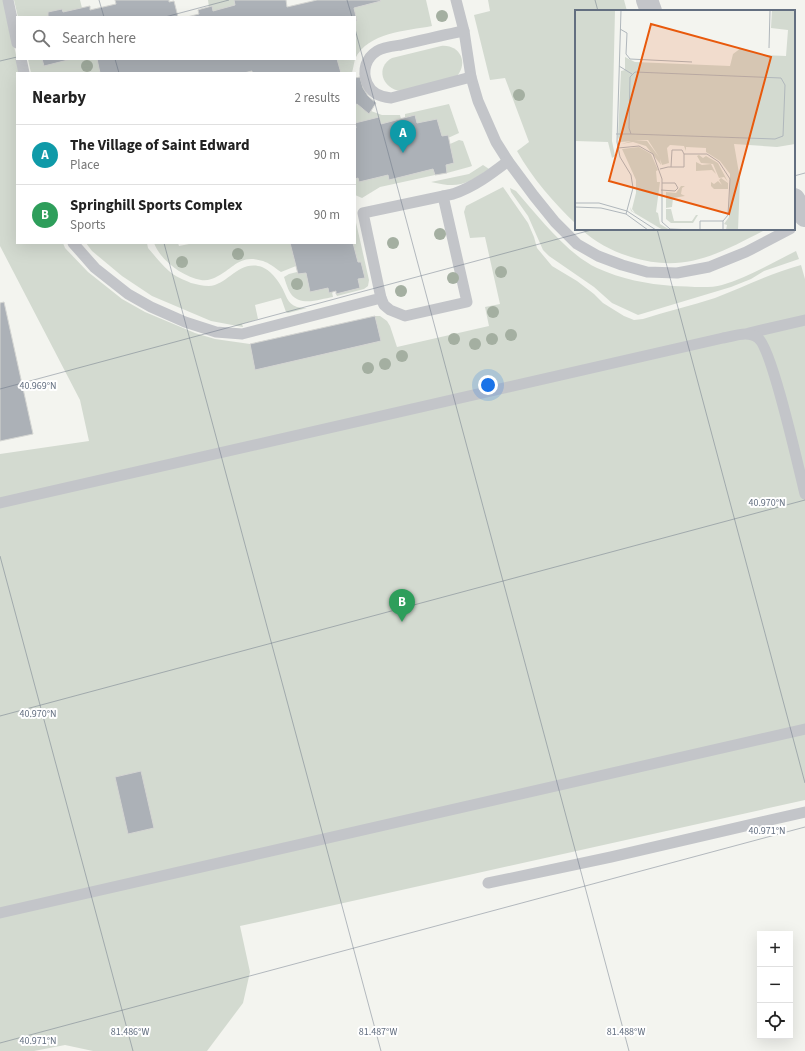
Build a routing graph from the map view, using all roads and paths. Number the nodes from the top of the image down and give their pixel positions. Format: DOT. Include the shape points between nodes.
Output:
graph roads {
  1 [pos="8,0"];
  2 [pos="456,0"];
  3 [pos="647,0"];
  4 [pos="651,10"];
  5 [pos="464,31"];
  6 [pos="16,38"];
  7 [pos="21,60"];
  8 [pos="24,72"];
  9 [pos="471,77"];
  10 [pos="508,161"];
  11 [pos="443,196"];
  12 [pos="795,201"];
  13 [pos="805,216"];
  14 [pos="805,222"];
  15 [pos="795,227"];
  16 [pos="788,230"];
  17 [pos="74,244"];
  18 [pos="381,298"];
  19 [pos="805,320"];
  20 [pos="749,333"];
  21 [pos="805,494"];
  22 [pos="0,503"];
  23 [pos="805,729"];
  24 [pos="805,812"];
  25 [pos="488,883"];
  26 [pos="0,913"];
  1 -- 6 [label="lane"];
  2 -- 5 [label="lane"];
  3 -- 4 [label="street"];
  5 -- 9 [label="lane"];
  5 -- 9 [label="lane" via="378,50 367,61 365,75 370,88 382,98 391,98"];
  7 -- 8 [label="lane"];
  9 -- 10 [label="lane" via="496,142"];
  10 -- 11 [label="lane" via="470,188"];
  10 -- 16 [label="lane" via="555,222 577,244 598,256 648,272 677,273 709,267 746,252"];
  11 -- 18 [label="lane" via="363,213"];
  11 -- 18 [label="lane" via="467,302 405,316 390,310"];
  12 -- 13 [label="street"];
  14 -- 15 [label="lane"];
  17 -- 18 [label="lane" via="95,268 128,294 185,322 216,332 242,334"];
  19 -- 20 [label="lane"];
  20 -- 21 [label="lane" via="760,339 772,365"];
  20 -- 22 [label="lane"];
  23 -- 26 [label="lane"];
  24 -- 25 [label="lane"];
}
